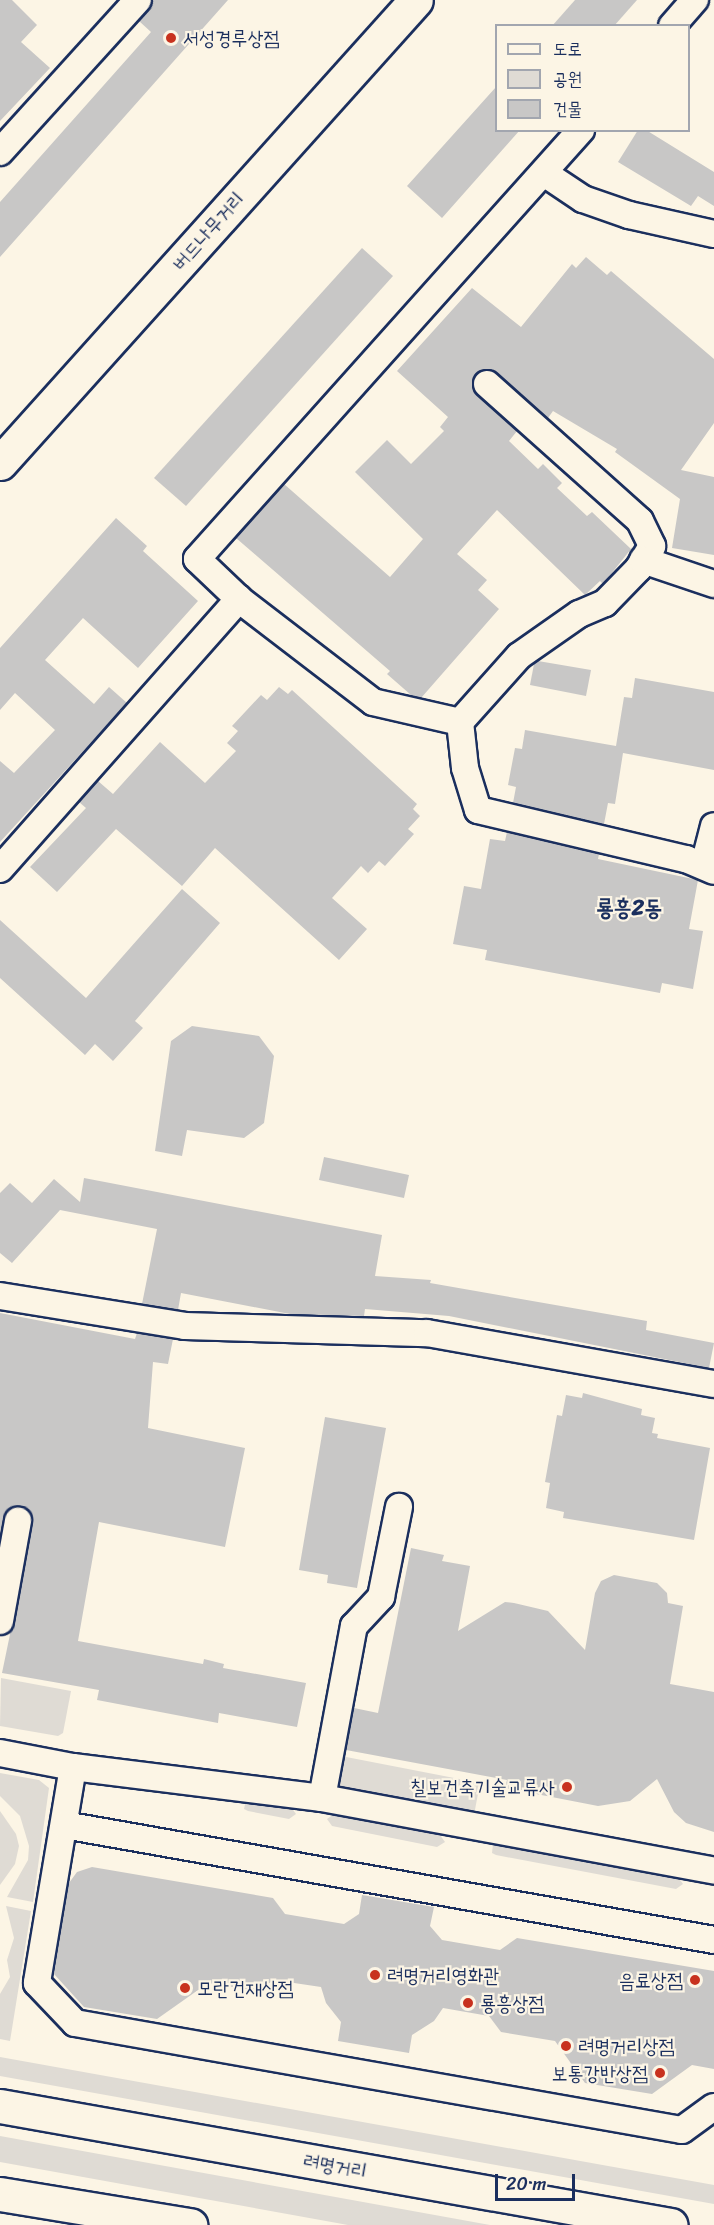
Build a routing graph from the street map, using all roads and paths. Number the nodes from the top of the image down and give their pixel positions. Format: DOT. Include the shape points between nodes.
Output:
graph roads {
  1 [pos="138,0"];
  2 [pos="416,0"];
  3 [pos="694,0"];
  4 [pos="674,24"];
  5 [pos="579,132"];
  6 [pos="4,140"];
  7 [pos="544,173"];
  8 [pos="714,234"];
  9 [pos="487,384"];
  10 [pos="0,463"];
  11 [pos="643,560"];
  12 [pos="714,584"];
  13 [pos="239,599"];
  14 [pos="460,722"];
  15 [pos="714,826"];
  16 [pos="0,868"];
  17 [pos="709,868"];
  18 [pos="0,1296"];
  19 [pos="714,1384"];
  20 [pos="399,1507"];
  21 [pos="18,1521"];
  22 [pos="0,1620"];
  23 [pos="0,1754"];
  24 [pos="73,1767"];
  25 [pos="322,1798"];
  26 [pos="64,1825"];
  27 [pos="714,1871"];
  28 [pos="714,1940"];
  29 [pos="0,2106"];
  30 [pos="714,2107"];
  31 [pos="0,2194"];
  32 [pos="143,2221"];
  33 [pos="190,2225"];
  34 [pos="671,2225"];
  1 -- 6 [label="street"];
  2 -- 10 [label="main road, 버드나무거리"];
  3 -- 4 [label="street"];
  5 -- 7 [label="street"];
  7 -- 8 [label="street" via="583,199 629,215"];
  7 -- 13 [label="street" via="197,559"];
  9 -- 11 [label="street" via="640,522 652,546"];
  11 -- 12 [label="street"];
  11 -- 14 [label="street" via="605,603 579,614 519,656"];
  13 -- 14 [label="street" via="373,702"];
  13 -- 16 [label="street"];
  14 -- 17 [label="street" via="465,768 478,810"];
  15 -- 17 [label="street"];
  18 -- 19 [label="street" via="185,1326 427,1333"];
  20 -- 25 [label="street" via="381,1597 354,1626"];
  21 -- 22 [label="street"];
  23 -- 24 [label="street"];
  24 -- 25 [label="street"];
  24 -- 26 [label="street"];
  25 -- 27 [label="street"];
  26 -- 28 [label="street"];
  26 -- 30 [label="street" via="37,1983 75,2024 682,2130"];
  29 -- 34 [label="main road, 려명거리"];
  31 -- 32 [label="main road"];
  32 -- 33 [label="main road"];
}
